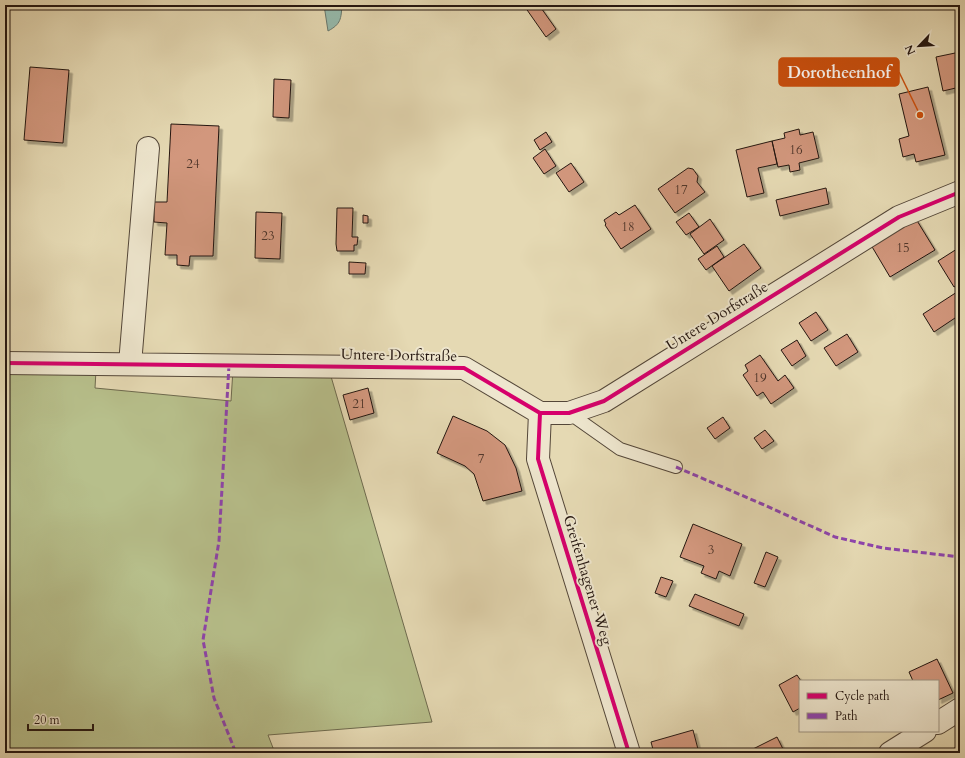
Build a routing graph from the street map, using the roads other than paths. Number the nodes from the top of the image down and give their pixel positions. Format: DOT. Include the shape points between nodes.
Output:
graph roads {
  1 [pos="148,148"];
  2 [pos="960,192"];
  3 [pos="5,363"];
  4 [pos="130,364"];
  5 [pos="540,413"];
  6 [pos="569,413"];
  7 [pos="676,467"];
  8 [pos="960,709"];
  9 [pos="939,722"];
  10 [pos="923,732"];
  11 [pos="629,753"];
  12 [pos="890,753"];
  1 -- 4 [label="street"];
  2 -- 6 [label="street, Untere Dorfstraße" via="899,217 604,401"];
  3 -- 4 [label="street, Untere Dorfstraße"];
  4 -- 5 [label="street, Untere Dorfstraße" via="464,368"];
  5 -- 6 [label="street, Untere Dorfstraße"];
  5 -- 11 [label="street, Greifenhagener Weg" via="538,459"];
  6 -- 7 [label="lane" via="620,449"];
  8 -- 9 [label="street"];
  10 -- 12 [label="street"];
}
